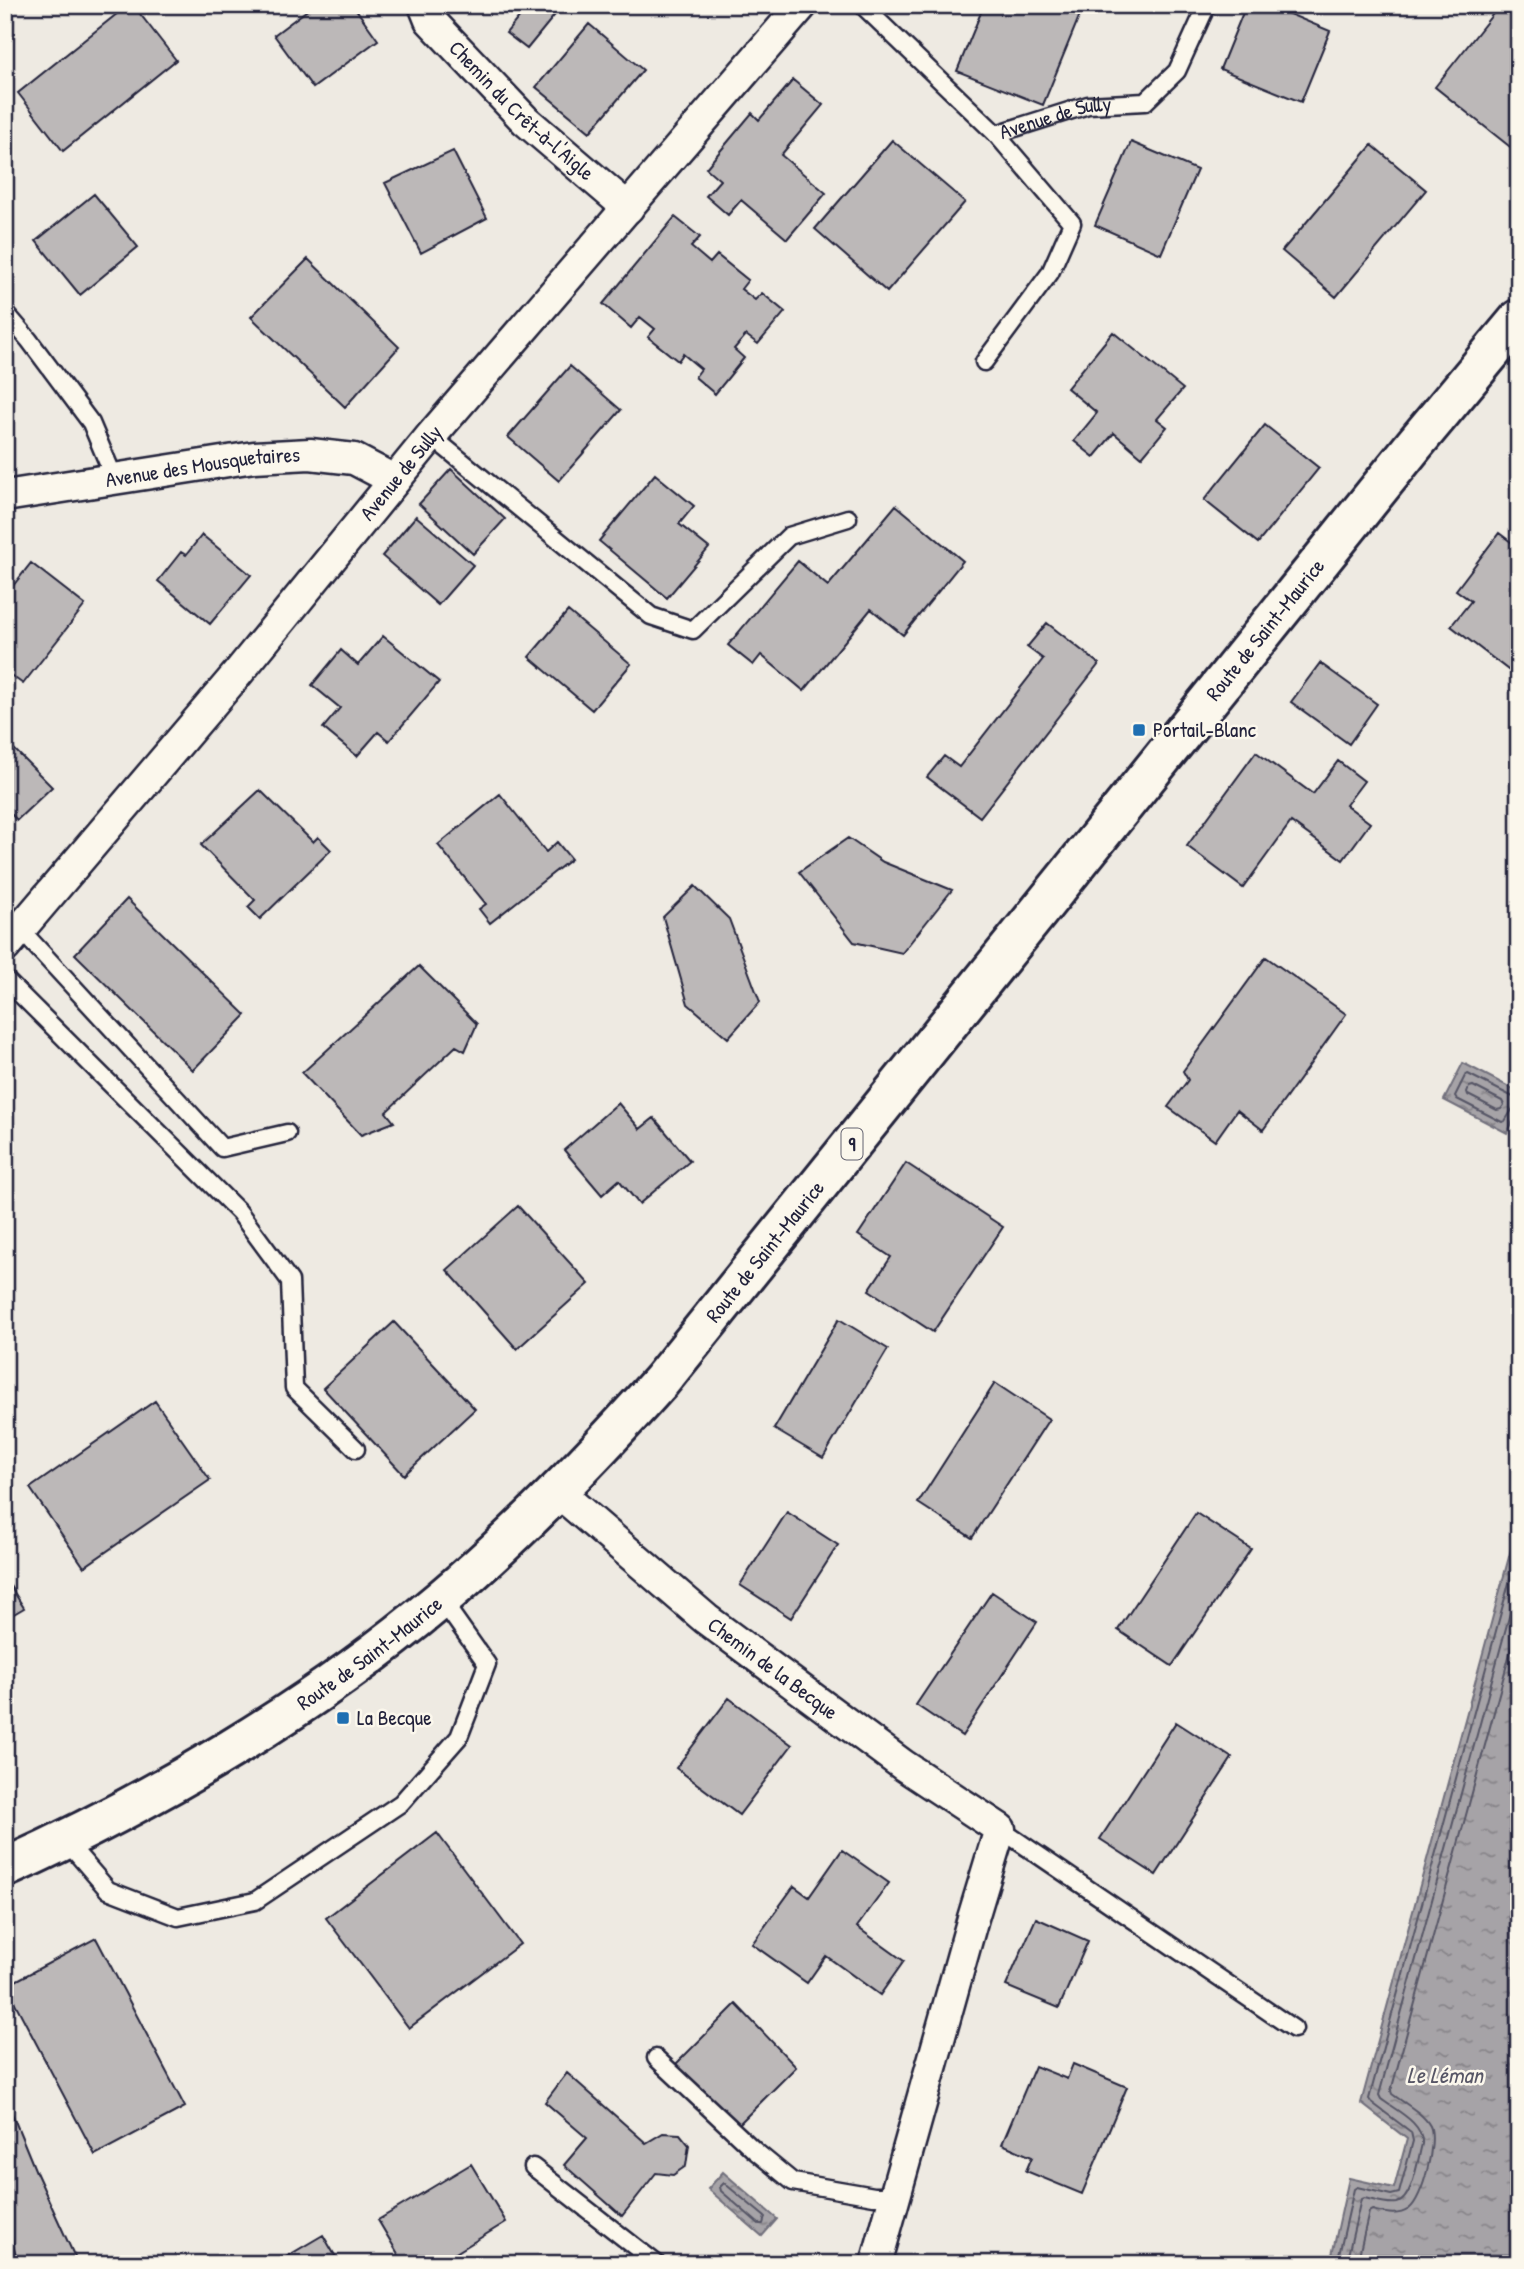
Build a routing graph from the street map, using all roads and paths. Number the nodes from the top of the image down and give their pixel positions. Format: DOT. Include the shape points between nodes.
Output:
graph roads {
  1 [pos="424,5"];
  2 [pos="802,5"];
  3 [pos="862,5"];
  4 [pos="1207,5"];
  5 [pos="996,134"];
  6 [pos="628,208"];
  7 [pos="5,312"];
  8 [pos="1519,318"];
  9 [pos="984,362"];
  10 [pos="431,436"];
  11 [pos="115,480"];
  12 [pos="394,480"];
  13 [pos="5,496"];
  14 [pos="848,518"];
  15 [pos="13,938"];
  16 [pos="5,979"];
  17 [pos="287,1133"];
  18 [pos="356,1449"];
  19 [pos="558,1492"];
  20 [pos="441,1599"];
  21 [pos="1000,1829"];
  22 [pos="66,1841"];
  23 [pos="5,1868"];
  24 [pos="1294,2029"];
  25 [pos="656,2058"];
  26 [pos="533,2167"];
  27 [pos="895,2196"];
  28 [pos="657,2264"];
  29 [pos="876,2264"];
  1 -- 6 [label="street, Chemin du Crêt-à-l'Aigle" via="430,20 524,120"];
  2 -- 6 [label="street, Avenue de Sully"];
  3 -- 5 [label="lane, Avenue de Sully"];
  4 -- 5 [label="lane, Avenue de Sully" via="1178,71 1145,102 1088,104"];
  5 -- 9 [label="lane" via="1072,223 1050,273"];
  6 -- 10 [label="street, Avenue de Sully"];
  7 -- 11 [label="lane" via="92,423"];
  8 -- 19 [label="main road, Route de Saint-Maurice / 9" via="661,1381"];
  10 -- 12 [label="street, Avenue de Sully"];
  10 -- 14 [label="lane" via="652,616 693,630 789,536"];
  11 -- 12 [label="street, Avenue des Mousquetaires" via="254,457 310,454 355,459"];
  11 -- 13 [label="street, Avenue des Mousquetaires"];
  12 -- 15 [label="street, Avenue de Sully" via="238,674"];
  15 -- 17 [label="lane" via="222,1148"];
  16 -- 18 [label="lane" via="239,1212 290,1280 294,1388"];
  19 -- 20 [label="main road, Route de Saint-Maurice / 9"];
  19 -- 21 [label="street, Chemin de la Becque" via="706,1619 903,1765"];
  20 -- 22 [label="main road, Route de Saint-Maurice / 9" via="267,1726"];
  20 -- 22 [label="lane" via="487,1664 459,1737 401,1803 255,1901 178,1917 108,1890"];
  21 -- 24 [label="lane, Chemin de la Becque"];
  21 -- 27 [label="street"];
  22 -- 23 [label="main road, Route de Saint-Maurice / 9"];
  25 -- 27 [label="lane" via="793,2182"];
  26 -- 28 [label="lane"];
  27 -- 29 [label="street"];
}
